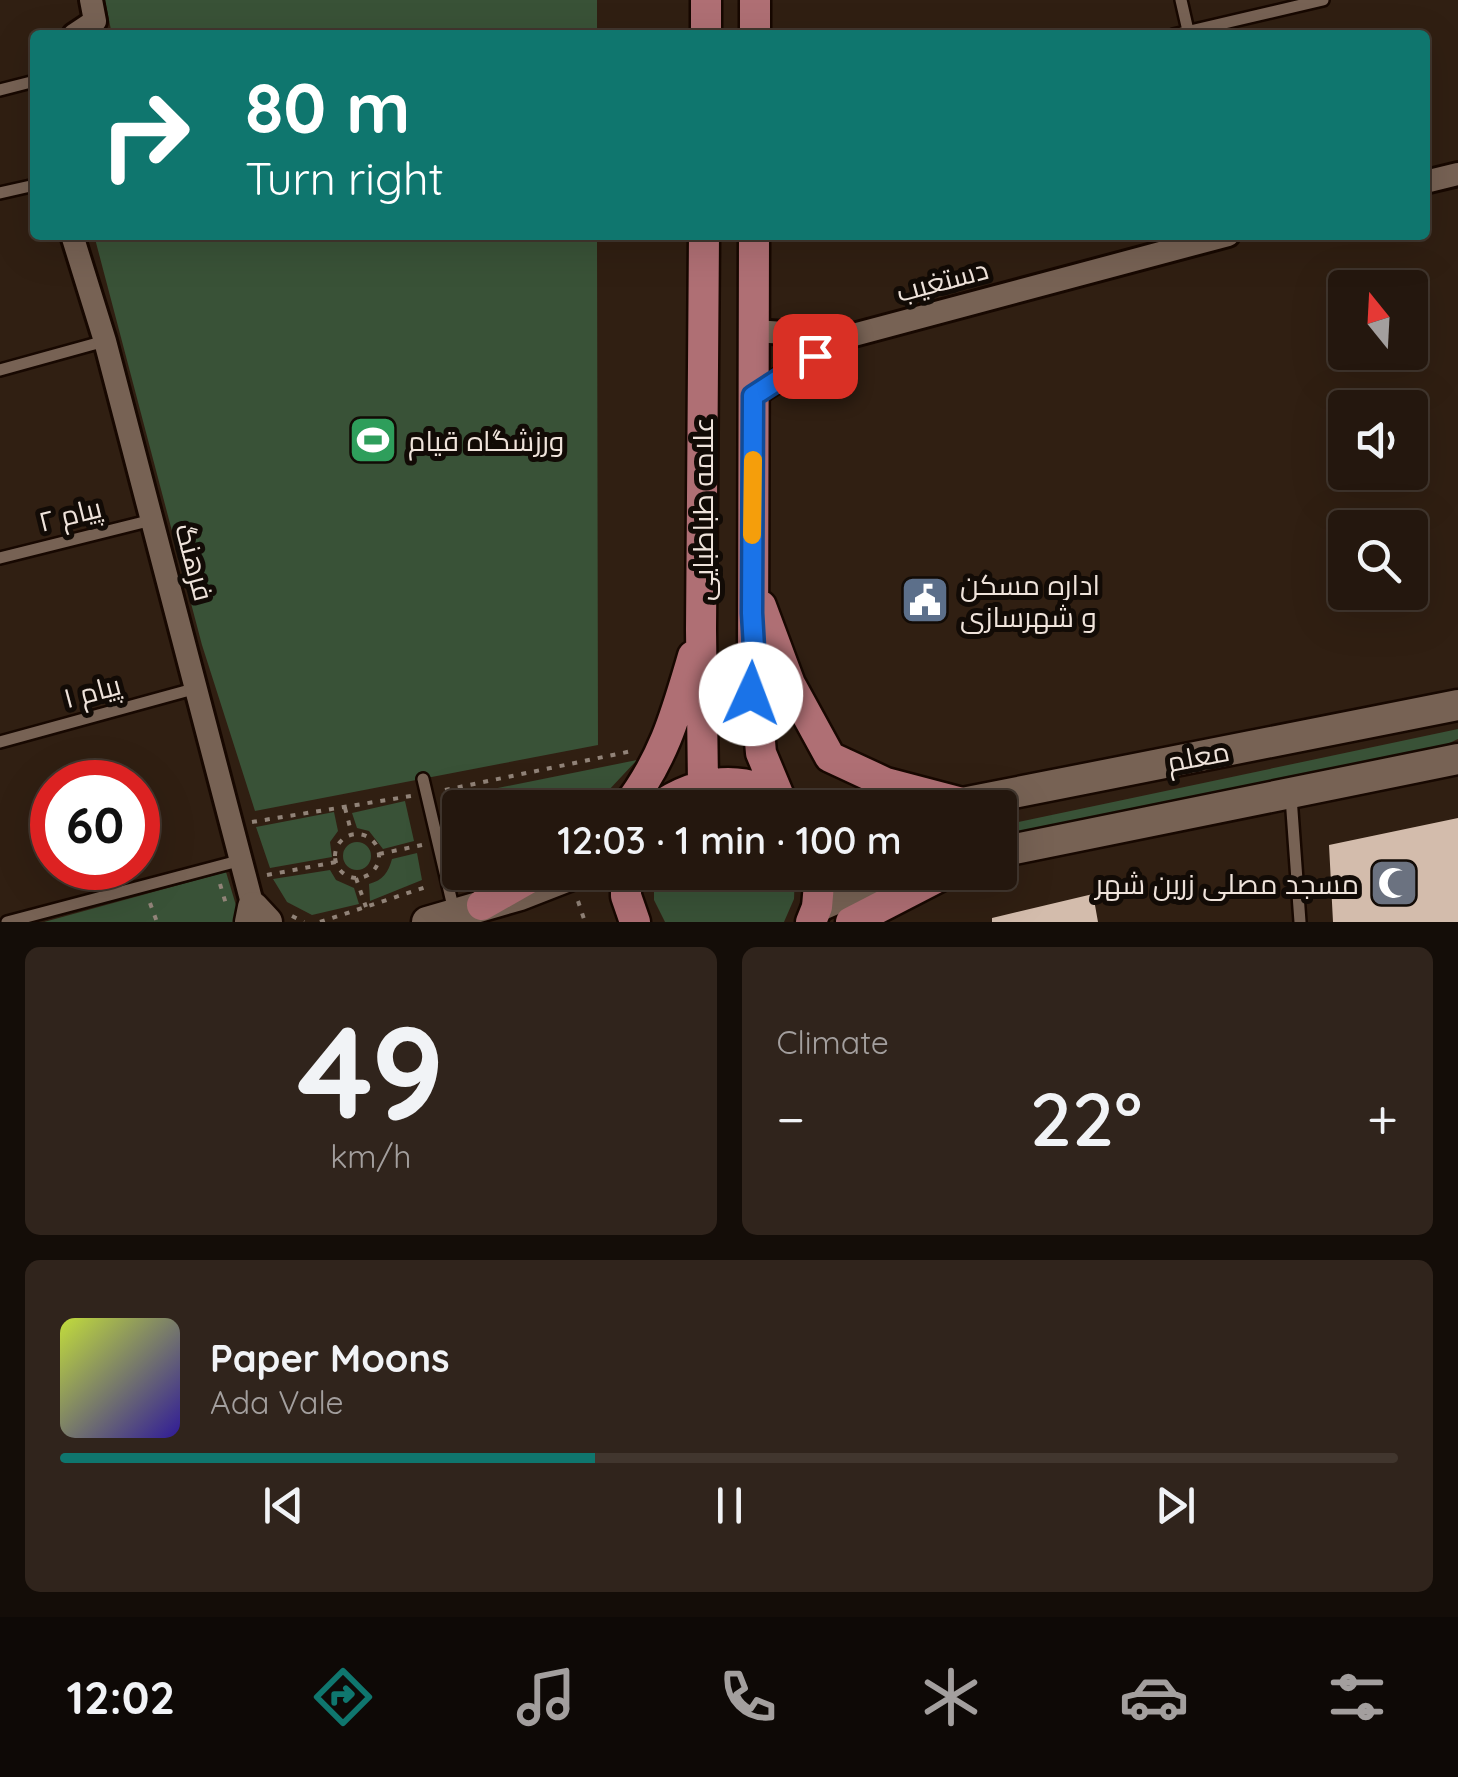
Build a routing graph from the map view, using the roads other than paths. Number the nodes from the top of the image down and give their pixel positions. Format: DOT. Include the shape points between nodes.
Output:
graph roads {
  1 [pos="91,0"];
  2 [pos="706,0"];
  3 [pos="756,0"];
  4 [pos="1181,0"];
  5 [pos="1323,0"];
  6 [pos="82,30"];
  7 [pos="706,30"];
  8 [pos="755,30"];
  9 [pos="1187,30"];
  10 [pos="1200,30"];
  11 [pos="30,82"];
  12 [pos="0,90"];
  13 [pos="1458,174"];
  14 [pos="1430,181"];
  15 [pos="30,185"];
  16 [pos="0,193"];
  17 [pos="74,240"];
  18 [pos="704,240"];
  19 [pos="754,240"];
  20 [pos="1209,240"];
  21 [pos="753,331"];
  22 [pos="846,336"];
  23 [pos="105,341"];
  24 [pos="0,370"];
  25 [pos="753,396"];
  26 [pos="152,520"];
  27 [pos="0,558"];
  28 [pos="752,582"];
  29 [pos="701,630"];
  30 [pos="702,682"];
  31 [pos="756,683"];
  32 [pos="196,688"];
  33 [pos="1458,705"];
  34 [pos="0,742"];
  35 [pos="1458,759"];
  36 [pos="423,779"];
  37 [pos="703,784"];
  38 [pos="640,790"];
  39 [pos="686,790"];
  40 [pos="760,790"];
  41 [pos="778,790"];
  42 [pos="906,790"];
  43 [pos="1017,792"];
  44 [pos="1290,793"];
  45 [pos="1017,849"];
  46 [pos="242,860"];
  47 [pos="511,890"];
  48 [pos="534,890"];
  49 [pos="626,890"];
  50 [pos="862,890"];
  51 [pos="913,890"];
  52 [pos="814,914"];
  53 [pos="468,916"];
  54 [pos="256,917"];
  55 [pos="7,922"];
  56 [pos="635,922"];
  57 [pos="851,922"];
  58 [pos="1300,922"];
  1 -- 6 [label="street" via="94,22"];
  2 -- 7 [label="main road"];
  3 -- 8 [label="main road"];
  4 -- 9 [label="lane"];
  5 -- 10 [label="lane"];
  11 -- 12 [label="lane"];
  13 -- 14 [label="street"];
  15 -- 16 [label="lane"];
  17 -- 23 [label="street, فرهنگ"];
  18 -- 29 [label="main road, علامه طباطبایی"];
  19 -- 21 [label="main road, علامه طباطبایی"];
  20 -- 22 [label="street, دستغیب"];
  21 -- 22 [label="street"];
  21 -- 25 [label="main road, علامه طباطبایی"];
  22 -- 25 [label="street"];
  23 -- 24 [label="lane"];
  23 -- 26 [label="street, فرهنگ"];
  25 -- 28 [label="main road, علامه طباطبایی"];
  26 -- 27 [label="lane, پیام ۲"];
  26 -- 32 [label="street, فرهنگ"];
  28 -- 31 [label="main road, علامه طباطبایی"];
  28 -- 42 [label="main road" via="790,684 830,756"];
  29 -- 30 [label="main road, علامه طباطبایی"];
  29 -- 38 [label="main road" via="667,743"];
  30 -- 31 [label="main road" via="716,702 728,705 741,702"];
  30 -- 37 [label="main road, علامه طباطبایی"];
  31 -- 41 [label="main road, علامه طباطبایی" via="761,753"];
  32 -- 34 [label="lane, پیام ۱"];
  32 -- 46 [label="street, فرهنگ"];
  33 -- 43 [label="main road, معلم"];
  35 -- 44 [label="main road, معلم"];
  36 -- 53 [label="lane"];
  37 -- 39 [label="main road"];
  37 -- 40 [label="main road"];
  44 -- 45 [label="main road, معلم"];
  44 -- 58 [label="lane"];
  46 -- 54 [label="street, فرهنگ"];
  46 -- 55 [label="lane"];
  47 -- 53 [label="main road"];
  48 -- 53 [label="main road"];
  49 -- 56 [label="main road"];
  50 -- 52 [label="main road"];
  51 -- 57 [label="main road"];
}
